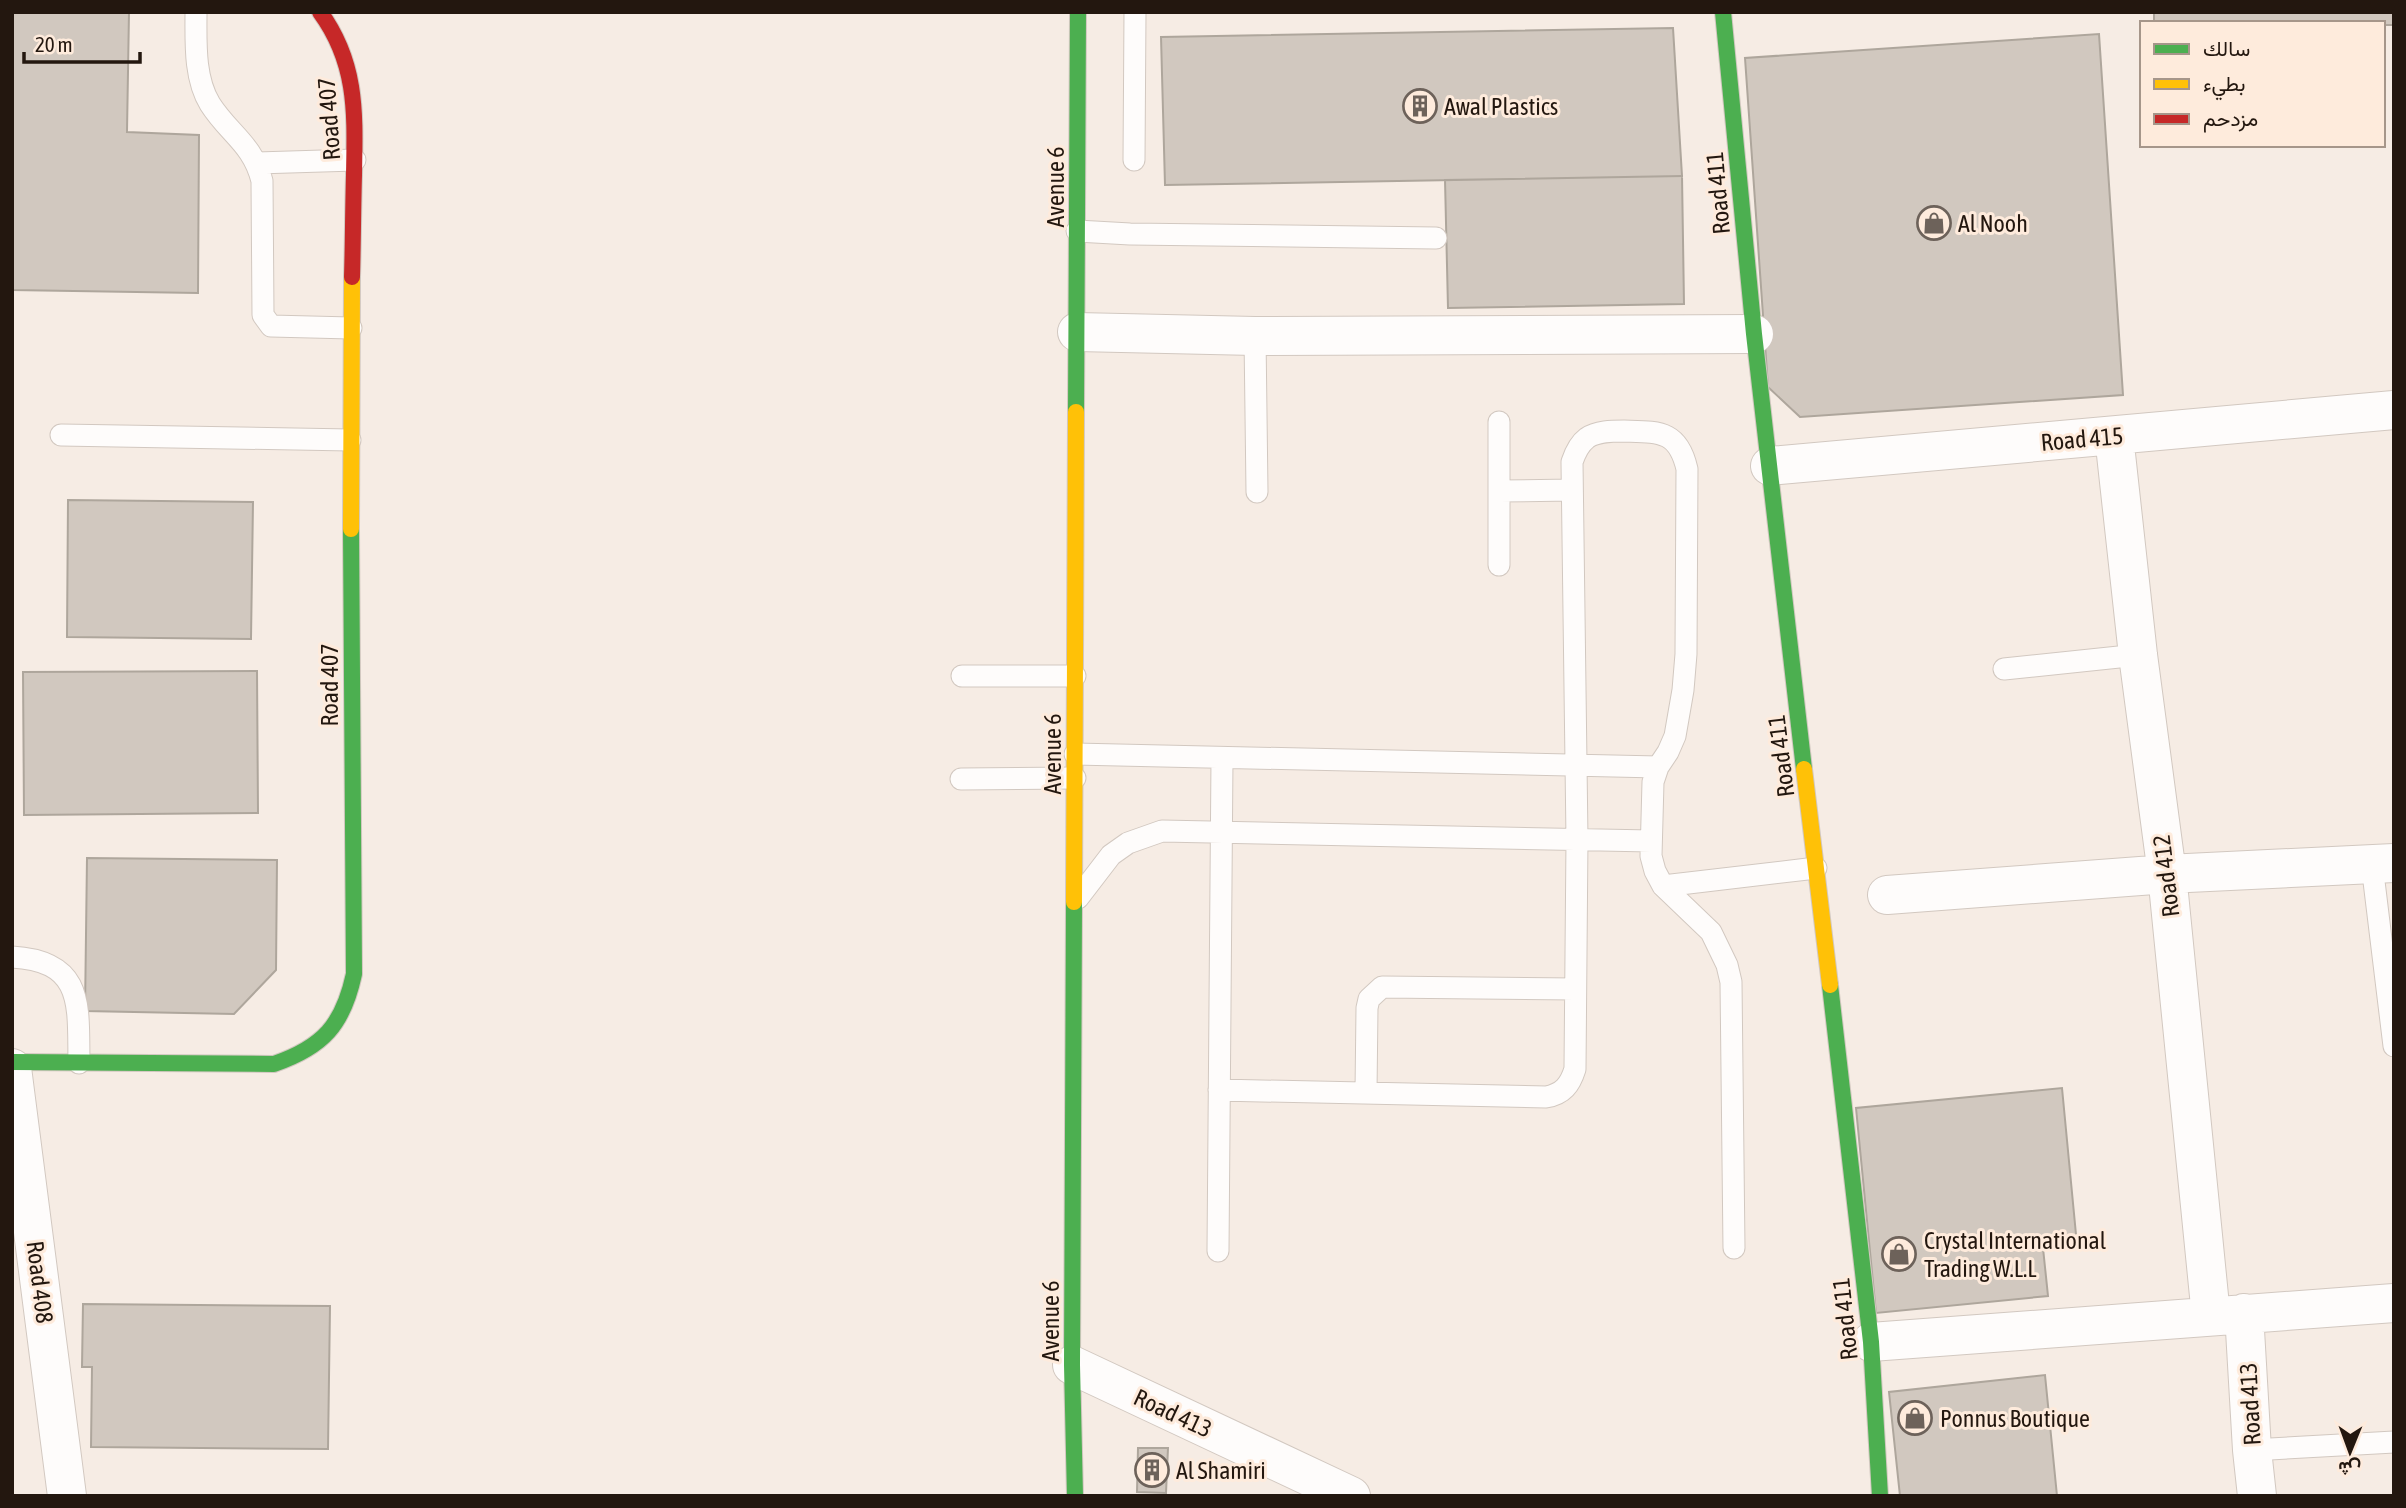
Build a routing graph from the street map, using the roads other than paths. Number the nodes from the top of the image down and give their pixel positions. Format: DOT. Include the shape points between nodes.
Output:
graph roads {
  1 [pos="195,12"];
  2 [pos="320,12"];
  3 [pos="1079,12"];
  4 [pos="1135,12"];
  5 [pos="1723,12"];
  6 [pos="355,160"];
  7 [pos="1134,160"];
  8 [pos="257,163"];
  9 [pos="1077,231"];
  10 [pos="1436,238"];
  11 [pos="351,328"];
  12 [pos="1077,332"];
  13 [pos="1754,334"];
  14 [pos="1255,336"];
  15 [pos="2394,410"];
  16 [pos="1499,422"];
  17 [pos="61,435"];
  18 [pos="2114,436"];
  19 [pos="350,440"];
  20 [pos="1770,466"];
  21 [pos="1572,490"];
  22 [pos="1499,491"];
  23 [pos="1257,492"];
  24 [pos="1499,565"];
  25 [pos="2138,655"];
  26 [pos="2004,669"];
  27 [pos="962,676"];
  28 [pos="1075,676"];
  29 [pos="1074,754"];
  30 [pos="1222,759"];
  31 [pos="1576,765"];
  32 [pos="1658,767"];
  33 [pos="1075,778"];
  34 [pos="961,779"];
  35 [pos="1221,832"];
  36 [pos="1577,839"];
  37 [pos="1651,841"];
  38 [pos="2383,864"];
  39 [pos="1816,868"];
  40 [pos="2167,874"];
  41 [pos="1663,886"];
  42 [pos="1887,895"];
  43 [pos="1074,902"];
  44 [pos="12,957"];
  45 [pos="1575,989"];
  46 [pos="2394,1046"];
  47 [pos="12,1062"];
  48 [pos="79,1063"];
  49 [pos="12,1068"];
  50 [pos="1219,1090"];
  51 [pos="1366,1092"];
  52 [pos="1734,1248"];
  53 [pos="1218,1251"];
  54 [pos="2394,1303"];
  55 [pos="2227,1314"];
  56 [pos="1871,1342"];
  57 [pos="1072,1366"];
  58 [pos="2394,1442"];
  59 [pos="2252,1450"];
  60 [pos="67,1496"];
  61 [pos="1075,1496"];
  62 [pos="1351,1496"];
  63 [pos="1880,1496"];
  64 [pos="2257,1496"];
  1 -- 8 [label="lane" via="198,63 209,102"];
  2 -- 6 [label="street, Road 407" via="343,47 350,70"];
  3 -- 9 [label="street, Avenue 6"];
  4 -- 7 [label="lane"];
  5 -- 13 [label="street, Road 411"];
  6 -- 8 [label="lane"];
  6 -- 11 [label="street, Road 407"];
  8 -- 11 [label="lane" via="263,198 261,308 266,321 271,326"];
  9 -- 10 [label="lane"];
  9 -- 12 [label="street, Avenue 6"];
  11 -- 19 [label="street, Road 407"];
  12 -- 14 [label="street"];
  12 -- 28 [label="street, Avenue 6"];
  13 -- 14 [label="street"];
  13 -- 20 [label="street, Road 411"];
  14 -- 23 [label="lane"];
  15 -- 18 [label="street, Road 415"];
  16 -- 22 [label="lane"];
  17 -- 19 [label="lane"];
  18 -- 20 [label="street, Road 415"];
  18 -- 25 [label="street, Road 412"];
  19 -- 48 [label="street, Road 407" via="354,974 342,1017 313,1048 274,1064"];
  20 -- 39 [label="street, Road 411"];
  21 -- 22 [label="lane"];
  21 -- 31 [label="lane"];
  21 -- 32 [label="lane" via="1577,449 1598,433 1659,432 1679,447 1685,458 1684,690 1675,736"];
  22 -- 24 [label="lane"];
  25 -- 26 [label="lane"];
  25 -- 40 [label="street, Road 412"];
  27 -- 28 [label="lane"];
  28 -- 29 [label="street, Avenue 6"];
  29 -- 30 [label="lane"];
  29 -- 33 [label="street, Avenue 6"];
  30 -- 31 [label="lane"];
  30 -- 35 [label="lane"];
  31 -- 32 [label="lane"];
  31 -- 36 [label="lane"];
  32 -- 37 [label="lane" via="1653,782"];
  33 -- 34 [label="lane"];
  33 -- 43 [label="street, Avenue 6"];
  35 -- 36 [label="lane"];
  35 -- 43 [label="lane" via="1161,831 1128,844 1111,855"];
  35 -- 50 [label="lane"];
  36 -- 37 [label="lane"];
  36 -- 45 [label="lane"];
  37 -- 41 [label="lane" via="1655,871"];
  38 -- 40 [label="street"];
  38 -- 46 [label="lane"];
  39 -- 41 [label="lane"];
  39 -- 56 [label="street, Road 411"];
  40 -- 42 [label="street"];
  40 -- 55 [label="street, Road 412"];
  41 -- 52 [label="lane" via="1711,932 1731,982"];
  43 -- 57 [label="street, Avenue 6"];
  44 -- 48 [label="lane" via="38,959 56,968 70,983 77,1001"];
  45 -- 51 [label="lane" via="1575,1069 1572,1080 1556,1095"];
  45 -- 51 [label="lane" via="1382,987 1369,999 1367,1008"];
  47 -- 48 [label="street, Road 407"];
  49 -- 60 [label="street, Road 408"];
  50 -- 51 [label="lane"];
  50 -- 53 [label="lane"];
  54 -- 55 [label="street"];
  55 -- 56 [label="street"];
  55 -- 59 [label="street, Road 413"];
  56 -- 63 [label="street, Road 411"];
  57 -- 61 [label="street, Avenue 6"];
  57 -- 62 [label="street, Road 413"];
  58 -- 59 [label="lane"];
  59 -- 64 [label="street, Road 413"];
}
